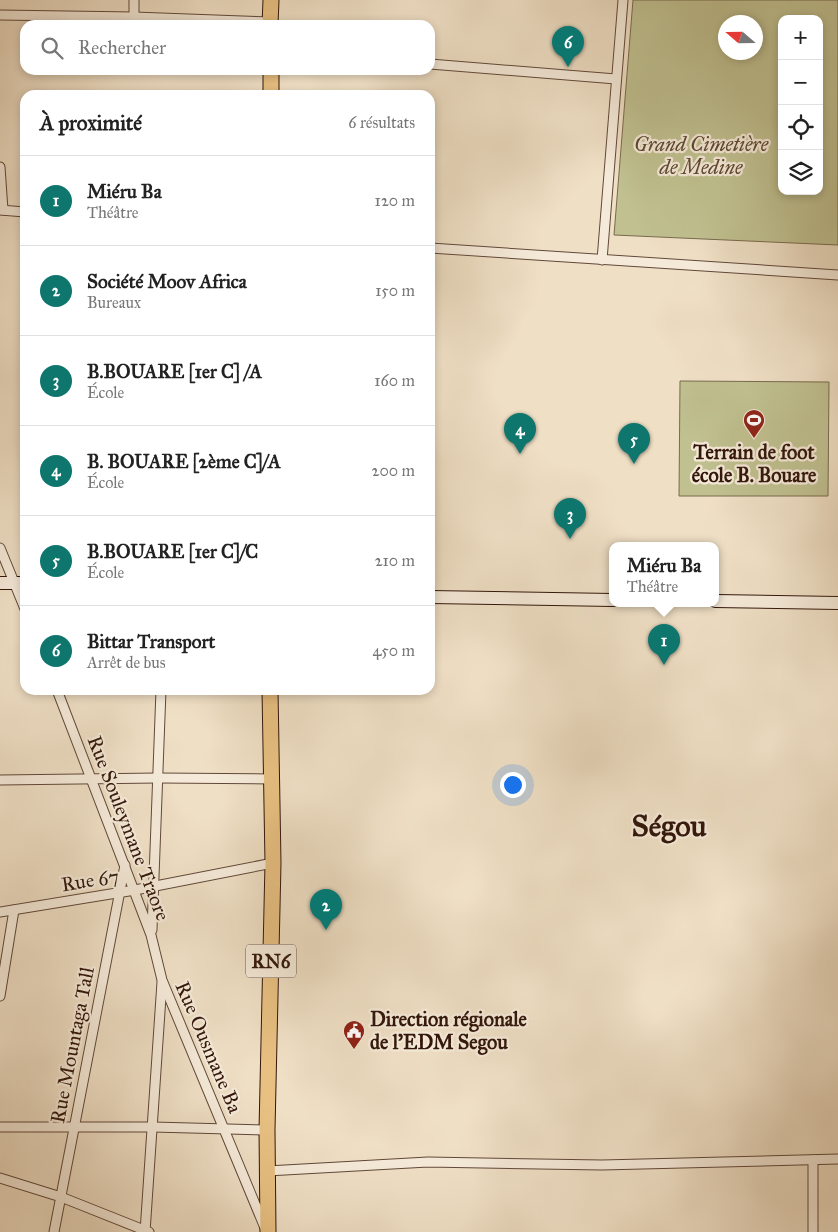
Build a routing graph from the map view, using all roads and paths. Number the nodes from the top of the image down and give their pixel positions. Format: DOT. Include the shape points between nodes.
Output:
graph roads {
  1 [pos="134,0"];
  2 [pos="270,0"];
  3 [pos="623,0"];
  4 [pos="0,15"];
  5 [pos="134,17"];
  6 [pos="192,20"];
  7 [pos="270,20"];
  8 [pos="435,64"];
  9 [pos="271,75"];
  10 [pos="616,79"];
  11 [pos="271,90"];
  12 [pos="0,166"];
  13 [pos="2,210"];
  14 [pos="20,212"];
  15 [pos="435,248"];
  16 [pos="602,260"];
  17 [pos="838,275"];
  18 [pos="0,548"];
  19 [pos="0,583"];
  20 [pos="20,583"];
  21 [pos="435,597"];
  22 [pos="609,600"];
  23 [pos="719,601"];
  24 [pos="838,603"];
  25 [pos="58,695"];
  26 [pos="161,695"];
  27 [pos="270,695"];
  28 [pos="91,778"];
  29 [pos="158,778"];
  30 [pos="272,779"];
  31 [pos="0,780"];
  32 [pos="273,864"];
  33 [pos="125,865"];
  34 [pos="153,886"];
  35 [pos="135,890"];
  36 [pos="119,893"];
  37 [pos="14,910"];
  38 [pos="0,912"];
  39 [pos="151,935"];
  40 [pos="162,980"];
  41 [pos="0,996"];
  42 [pos="0,1127"];
  43 [pos="74,1127"];
  44 [pos="153,1127"];
  45 [pos="224,1128"];
  46 [pos="267,1130"];
  47 [pos="838,1159"];
  48 [pos="813,1160"];
  49 [pos="267,1171"];
  50 [pos="0,1178"];
  51 [pos="61,1197"];
  52 [pos="54,1232"];
  53 [pos="146,1232"];
  54 [pos="267,1232"];
  55 [pos="813,1232"];
  1 -- 5 [label="street"];
  2 -- 7 [label="highway"];
  3 -- 10 [label="street"];
  4 -- 5 [label="street"];
  5 -- 6 [label="street"];
  8 -- 10 [label="street"];
  9 -- 11 [label="highway"];
  10 -- 16 [label="street"];
  12 -- 13 [label="street"];
  13 -- 14 [label="street"];
  15 -- 16 [label="street"];
  16 -- 17 [label="street"];
  18 -- 20 [label="street"];
  19 -- 20 [label="main road"];
  21 -- 22 [label="main road"];
  23 -- 24 [label="main road"];
  25 -- 28 [label="street, Rue Souleymane Traore"];
  26 -- 29 [label="street"];
  27 -- 30 [label="highway, RN6"];
  28 -- 29 [label="street"];
  28 -- 31 [label="street"];
  28 -- 33 [label="street, Rue Souleymane Traore"];
  29 -- 30 [label="street"];
  29 -- 34 [label="street"];
  30 -- 32 [label="highway, RN6"];
  32 -- 34 [label="street, Rue 67"];
  32 -- 46 [label="highway, RN6"];
  33 -- 35 [label="street, Rue Souleymane Traore"];
  33 -- 36 [label="street, Rue Mountaga Tall"];
  34 -- 35 [label="street, Rue 67"];
  34 -- 39 [label="street"];
  35 -- 36 [label="street, Rue 67"];
  35 -- 39 [label="street, Rue Souleymane Traore"];
  36 -- 37 [label="street, Rue 67"];
  36 -- 43 [label="street, Rue Mountaga Tall"];
  37 -- 38 [label="street, Rue 67"];
  37 -- 41 [label="street"];
  39 -- 40 [label="street, Rue Souleymane Traore"];
  40 -- 44 [label="street"];
  40 -- 45 [label="street, Rue Ousmane Ba"];
  42 -- 43 [label="street, Rue Ousmane Ba"];
  43 -- 44 [label="street, Rue Ousmane Ba"];
  43 -- 51 [label="street, Rue Mountaga Tall"];
  44 -- 45 [label="street, Rue Ousmane Ba"];
  44 -- 53 [label="street"];
  45 -- 46 [label="street, Rue Ousmane Ba"];
  45 -- 54 [label="street, Rue Ousmane Ba"];
  46 -- 49 [label="highway, RN6"];
  47 -- 48 [label="street"];
  48 -- 49 [label="street" via="602,1165 428,1162"];
  48 -- 55 [label="street"];
  49 -- 54 [label="highway, RN6"];
  50 -- 51 [label="street"];
  51 -- 52 [label="street, Rue Mountaga Tall"];
  51 -- 53 [label="street"];
}
